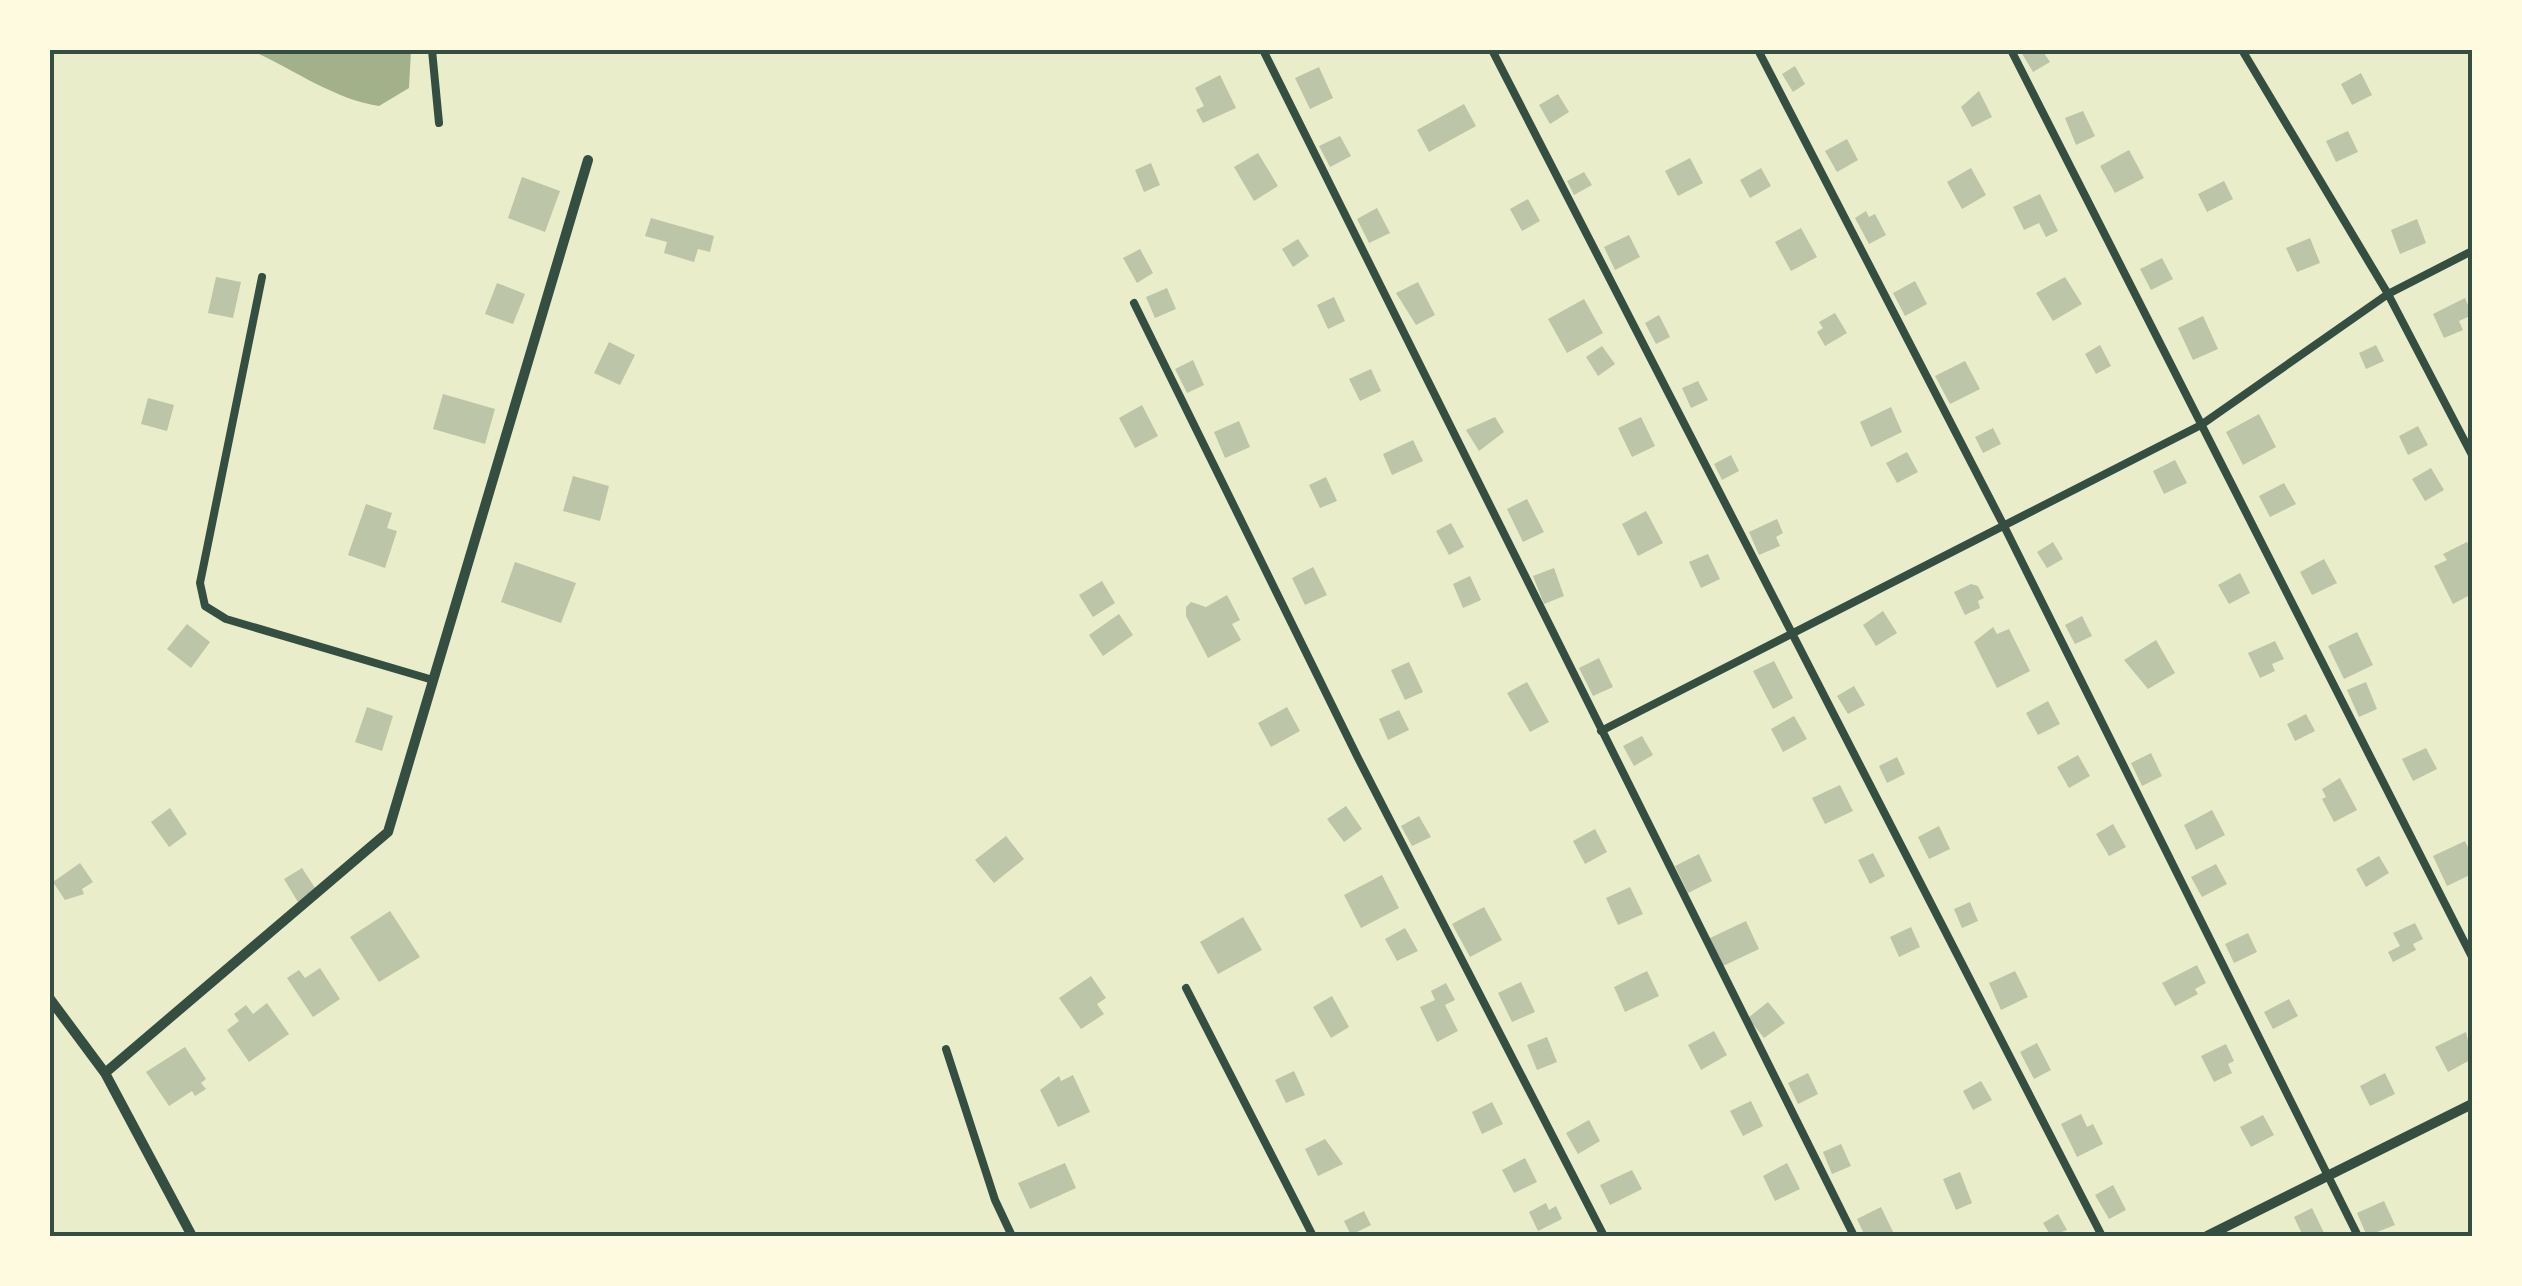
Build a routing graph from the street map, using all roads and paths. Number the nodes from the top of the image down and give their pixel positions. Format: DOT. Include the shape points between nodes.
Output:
graph roads {
  1 [pos="432,50"];
  2 [pos="1492,50"];
  3 [pos="1758,50"];
  4 [pos="2011,50"];
  5 [pos="2242,50"];
  6 [pos="1264,52"];
  7 [pos="439,124"];
  8 [pos="588,160"];
  9 [pos="2472,251"];
  10 [pos="262,277"];
  11 [pos="2388,294"];
  12 [pos="1134,303"];
  13 [pos="2201,425"];
  14 [pos="2472,455"];
  15 [pos="2003,524"];
  16 [pos="1796,634"];
  17 [pos="434,680"];
  18 [pos="1601,731"];
  19 [pos="2472,958"];
  20 [pos="1186,988"];
  21 [pos="50,998"];
  22 [pos="946,1049"];
  23 [pos="105,1073"];
  24 [pos="2472,1104"];
  25 [pos="2326,1177"];
  26 [pos="192,1236"];
  27 [pos="1012,1236"];
  28 [pos="1314,1236"];
  29 [pos="1604,1236"];
  30 [pos="1854,1236"];
  31 [pos="2102,1236"];
  32 [pos="2207,1236"];
  33 [pos="2358,1236"];
  1 -- 7 [label="lane"];
  2 -- 16 [label="lane"];
  3 -- 15 [label="lane"];
  4 -- 13 [label="lane"];
  5 -- 11 [label="lane"];
  6 -- 18 [label="lane"];
  8 -- 17 [label="street"];
  9 -- 11 [label="lane"];
  10 -- 17 [label="lane" via="200,583 205,606 226,619"];
  11 -- 13 [label="lane"];
  11 -- 14 [label="lane"];
  12 -- 29 [label="lane"];
  13 -- 15 [label="lane"];
  13 -- 19 [label="lane"];
  15 -- 16 [label="lane"];
  15 -- 25 [label="lane"];
  16 -- 18 [label="lane"];
  16 -- 31 [label="lane"];
  17 -- 23 [label="street" via="388,832"];
  18 -- 30 [label="lane"];
  20 -- 28 [label="lane"];
  21 -- 23 [label="street"];
  22 -- 27 [label="lane"];
  23 -- 26 [label="street"];
  24 -- 25 [label="street"];
  25 -- 32 [label="street"];
  25 -- 33 [label="lane"];
}
